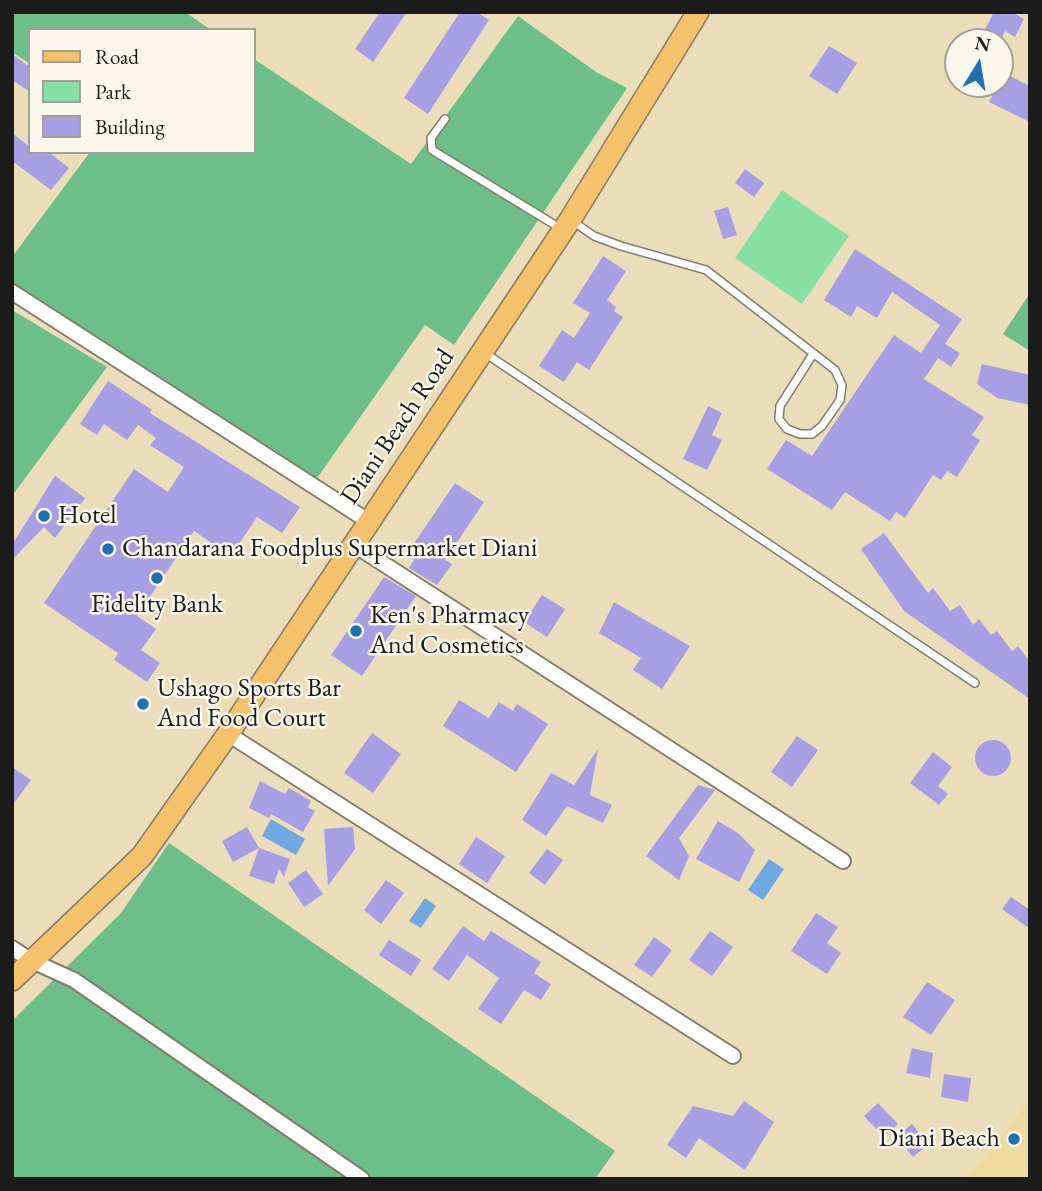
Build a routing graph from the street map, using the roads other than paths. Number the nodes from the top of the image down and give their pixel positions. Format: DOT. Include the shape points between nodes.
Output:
graph roads {
  1 [pos="698,12"];
  2 [pos="445,119"];
  3 [pos="567,225"];
  4 [pos="12,292"];
  5 [pos="483,351"];
  6 [pos="813,354"];
  7 [pos="369,521"];
  8 [pos="353,544"];
  9 [pos="975,683"];
  10 [pos="228,734"];
  11 [pos="843,861"];
  12 [pos="12,948"];
  13 [pos="30,960"];
  14 [pos="12,980"];
  15 [pos="733,1056"];
  16 [pos="362,1179"];
  1 -- 3 [label="main road, Diani Beach Road"];
  2 -- 3 [label="lane" via="431,138 432,150"];
  3 -- 5 [label="main road, Diani Beach Road"];
  3 -- 6 [label="lane" via="706,270"];
  4 -- 7 [label="street"];
  5 -- 7 [label="main road, Diani Beach Road"];
  5 -- 9 [label="lane"];
  6 -- 6 [label="lane" via="838,374 842,394 822,426 812,434 800,434 779,419 780,406"];
  7 -- 8 [label="main road, Diani Beach Road"];
  8 -- 10 [label="main road, Diani Beach Road"];
  8 -- 11 [label="street"];
  10 -- 13 [label="main road, Diani Beach Road" via="142,856"];
  10 -- 15 [label="street"];
  12 -- 13 [label="street"];
  13 -- 14 [label="main road, Diani Beach Road"];
  13 -- 16 [label="street" via="74,980"];
}
